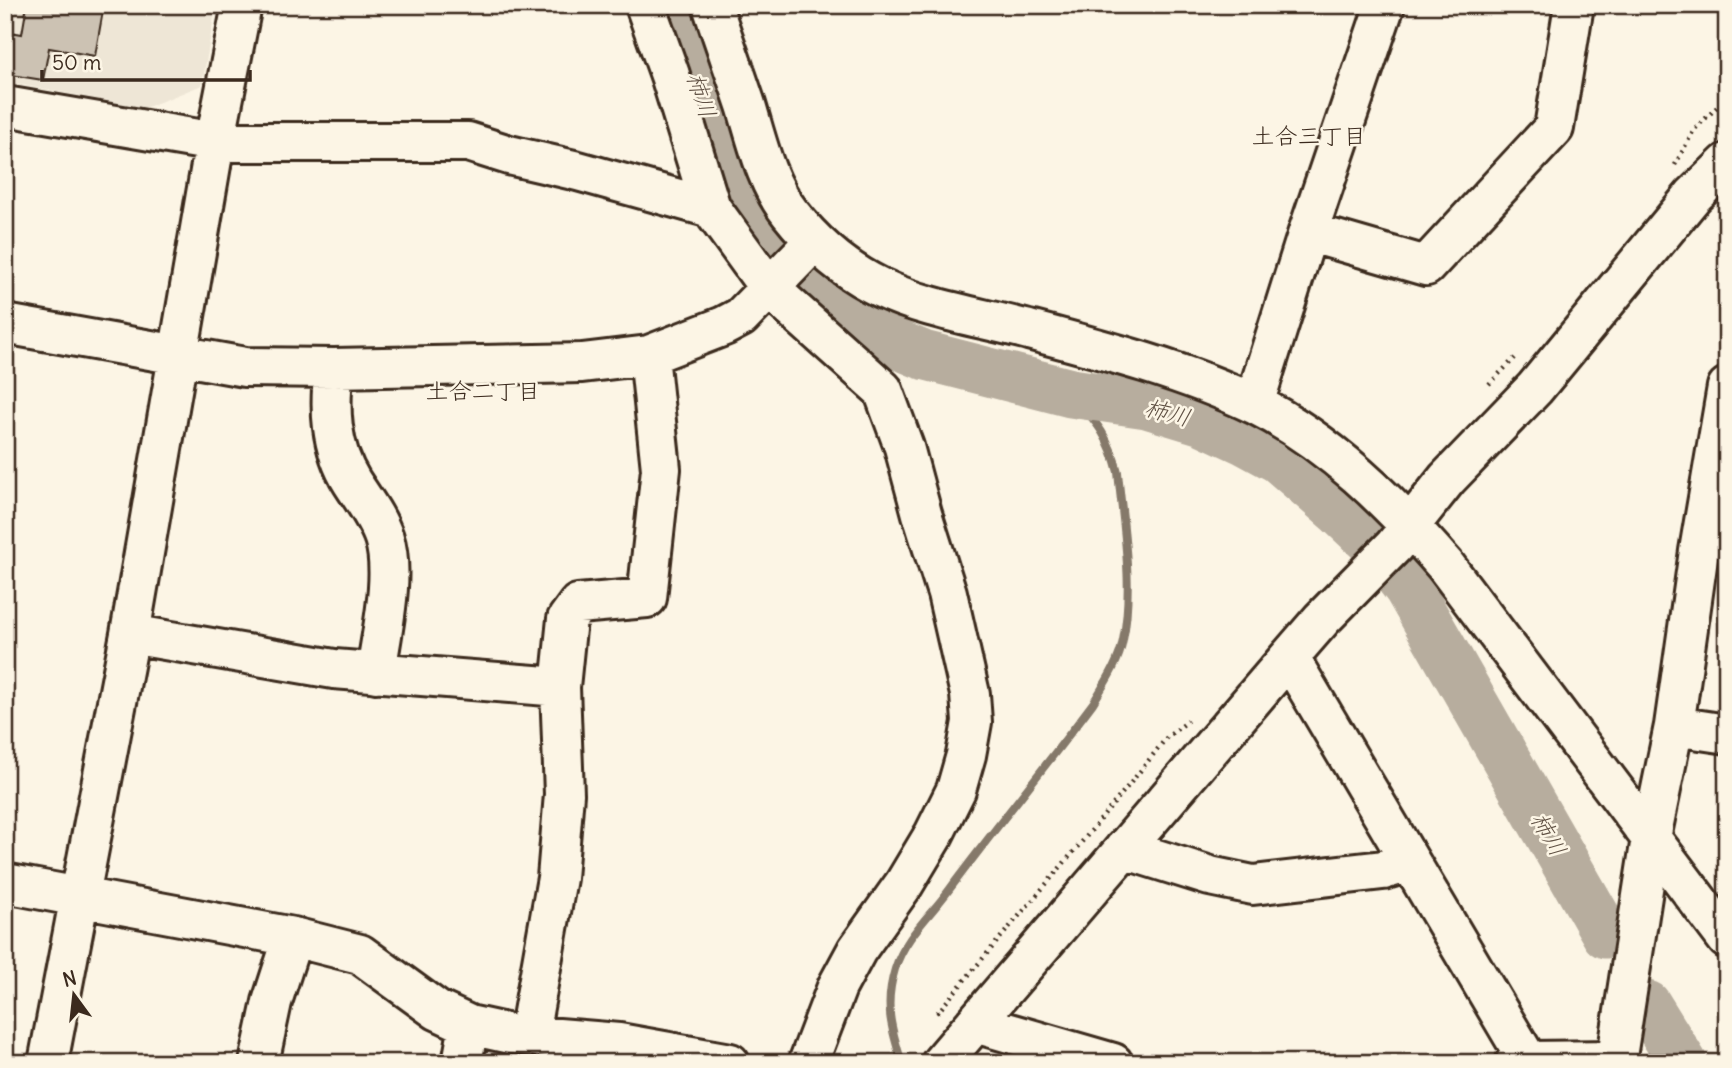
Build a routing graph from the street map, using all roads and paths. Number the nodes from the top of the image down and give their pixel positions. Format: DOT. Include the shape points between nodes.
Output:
graph roads {
  1 [pos="242,5"];
  2 [pos="645,5"];
  3 [pos="712,5"];
  4 [pos="1385,5"];
  5 [pos="1574,5"];
  6 [pos="5,106"];
  7 [pos="215,142"];
  8 [pos="1727,163"];
  9 [pos="711,208"];
  10 [pos="1308,232"];
  11 [pos="809,249"];
  12 [pos="772,284"];
  13 [pos="5,324"];
  14 [pos="649,355"];
  15 [pos="180,356"];
  16 [pos="334,368"];
  17 [pos="1727,387"];
  18 [pos="1254,404"];
  19 [pos="1393,546"];
  20 [pos="130,634"];
  21 [pos="1289,657"];
  22 [pos="376,673"];
  23 [pos="560,687"];
  24 [pos="1674,726"];
  25 [pos="1727,734"];
  26 [pos="1651,838"];
  27 [pos="1124,849"];
  28 [pos="1409,862"];
  29 [pos="5,883"];
  30 [pos="80,896"];
  31 [pos="293,937"];
  32 [pos="1727,939"];
  33 [pos="975,1023"];
  34 [pos="469,1025"];
  35 [pos="529,1035"];
  36 [pos="1522,1062"];
  37 [pos="1616,1062"];
  38 [pos="48,1063"];
  39 [pos="259,1063"];
  40 [pos="462,1063"];
  41 [pos="730,1063"];
  42 [pos="808,1063"];
  43 [pos="941,1063"];
  44 [pos="1114,1063"];
  1 -- 7 [label="street"];
  2 -- 9 [label="street"];
  3 -- 11 [label="street" via="767,171"];
  4 -- 10 [label="street"];
  5 -- 10 [label="street" via="1555,128 1426,266"];
  6 -- 7 [label="street"];
  7 -- 9 [label="street" via="468,142"];
  7 -- 15 [label="street"];
  8 -- 19 [label="street" via="1693,196 1535,388 1447,479"];
  9 -- 12 [label="street"];
  10 -- 18 [label="street"];
  11 -- 12 [label="street"];
  11 -- 18 [label="street" via="904,299 1137,361"];
  12 -- 14 [label="street" via="741,317"];
  12 -- 42 [label="street" via="883,390 947,593 972,722 956,790 904,884 857,950 837,987"];
  13 -- 15 [label="street"];
  14 -- 16 [label="street" via="582,363"];
  14 -- 23 [label="street" via="661,469 647,598 578,604 566,619"];
  15 -- 16 [label="street" via="245,367"];
  15 -- 20 [label="street"];
  16 -- 22 [label="street" via="331,395 336,447 385,540 387,587"];
  17 -- 24 [label="street"];
  18 -- 19 [label="street" via="1316,441"];
  19 -- 21 [label="street"];
  19 -- 26 [label="street" via="1445,565"];
  20 -- 22 [label="street"];
  20 -- 30 [label="street"];
  21 -- 27 [label="street"];
  21 -- 28 [label="street"];
  22 -- 23 [label="street"];
  23 -- 35 [label="street" via="564,793 557,877"];
  24 -- 25 [label="street"];
  24 -- 26 [label="street"];
  26 -- 32 [label="street"];
  26 -- 37 [label="street"];
  27 -- 28 [label="street" via="1253,885 1383,870"];
  27 -- 33 [label="street"];
  28 -- 36 [label="street"];
  29 -- 30 [label="street"];
  30 -- 31 [label="street"];
  30 -- 38 [label="street"];
  31 -- 34 [label="street" via="360,954 430,1005"];
  31 -- 39 [label="street"];
  33 -- 43 [label="street"];
  33 -- 44 [label="street"];
  34 -- 35 [label="street"];
  34 -- 40 [label="street"];
  35 -- 41 [label="street" via="619,1043"];
  36 -- 37 [label="street"];
}
